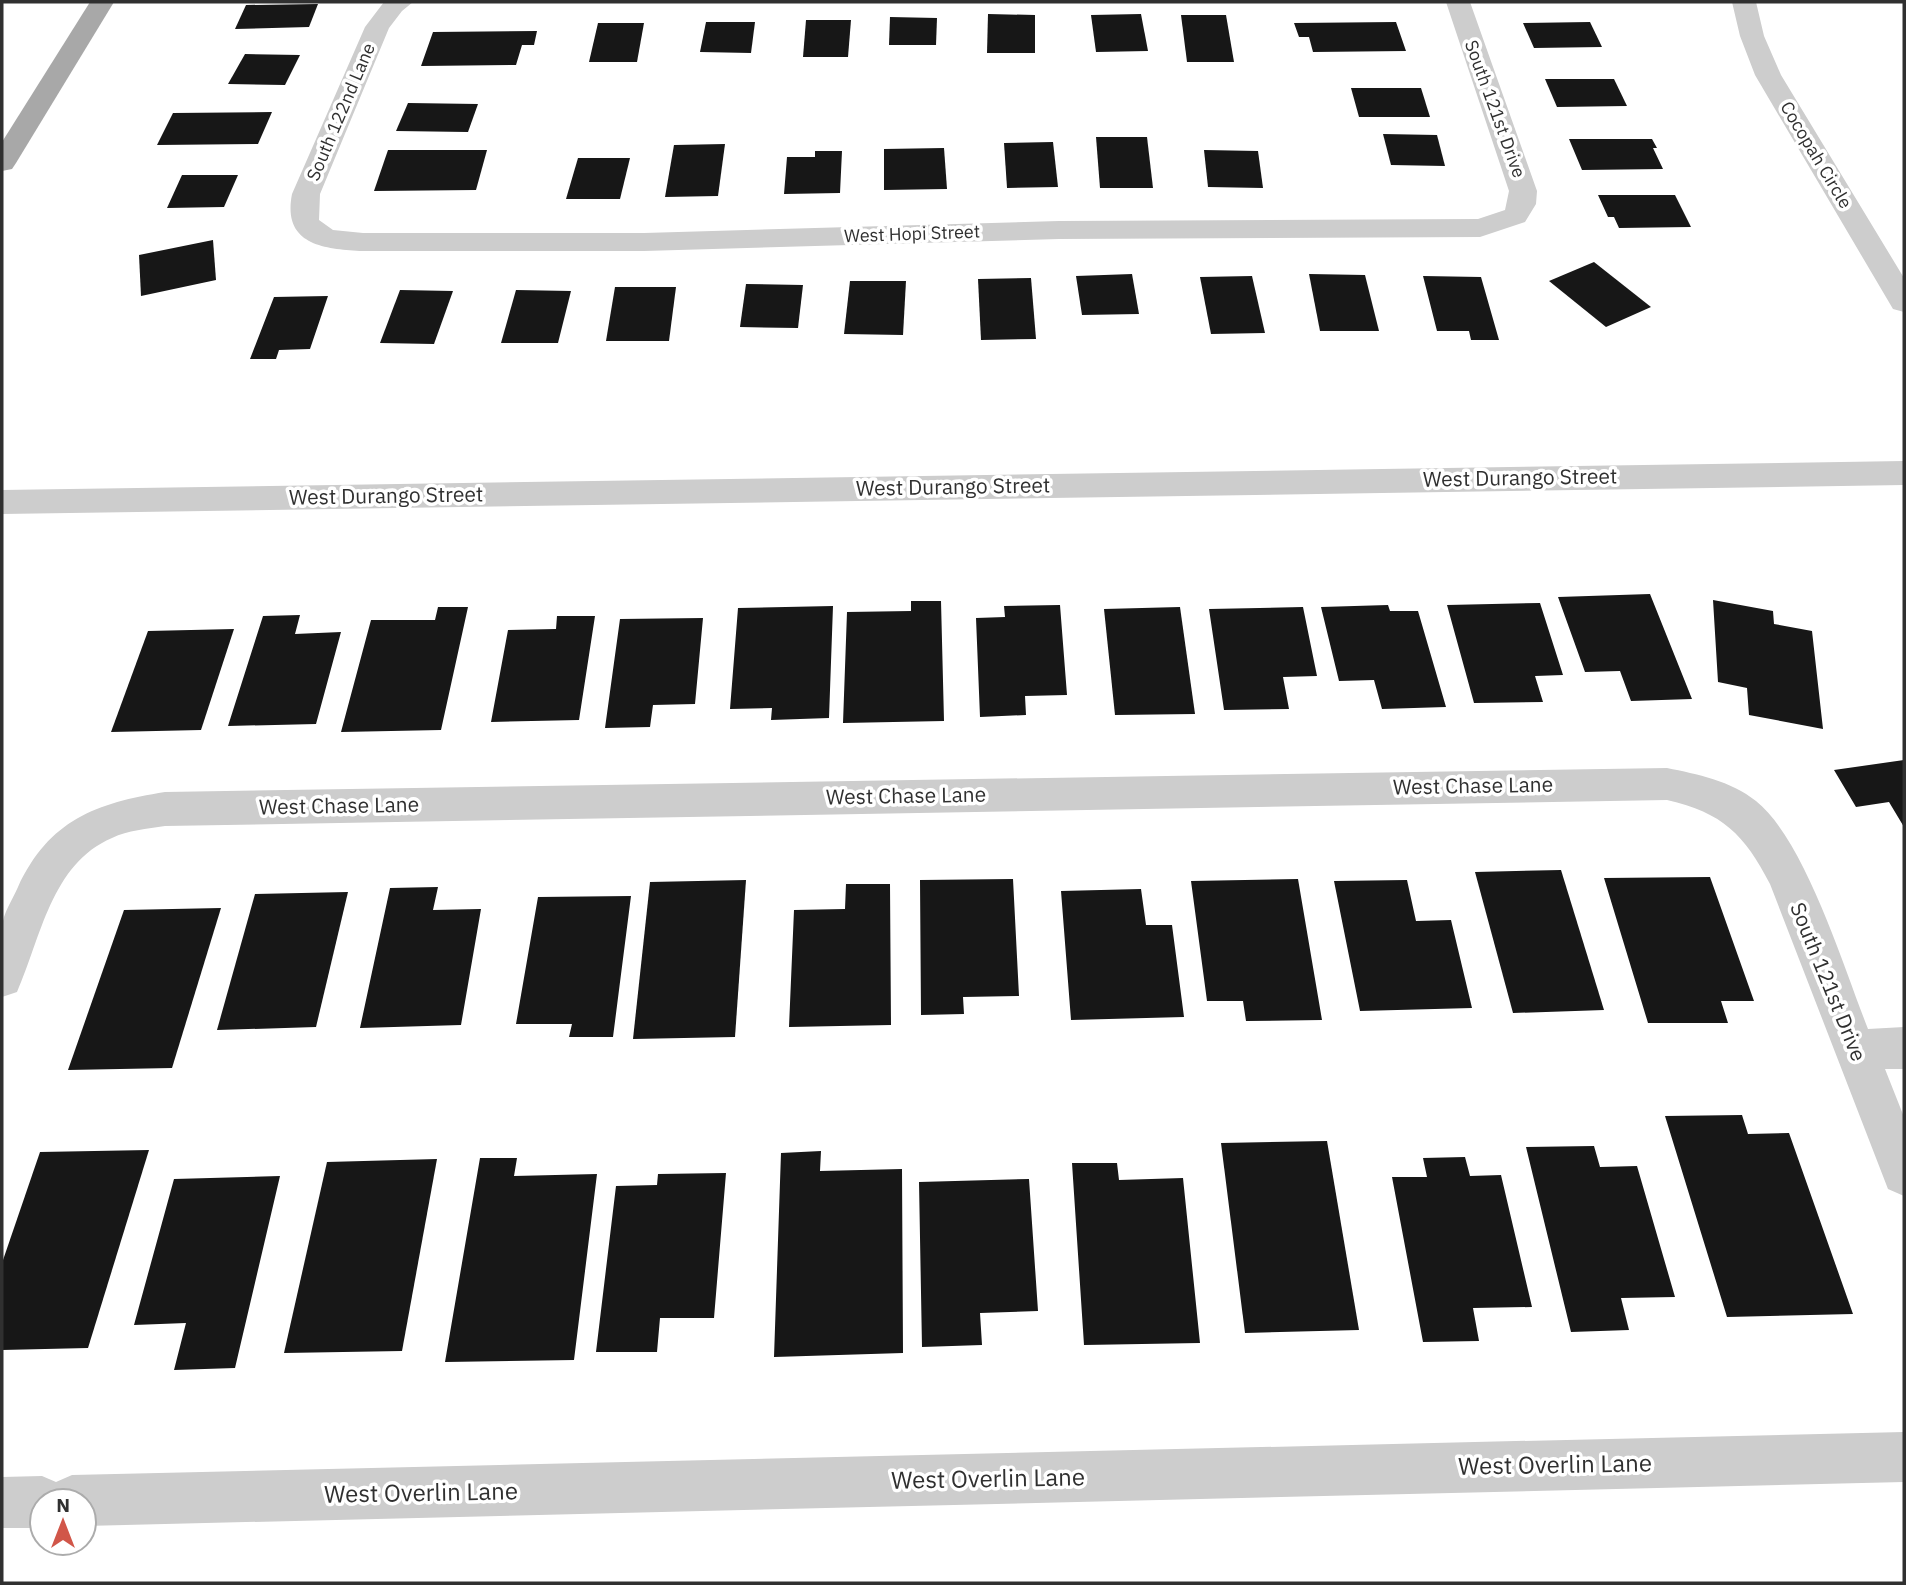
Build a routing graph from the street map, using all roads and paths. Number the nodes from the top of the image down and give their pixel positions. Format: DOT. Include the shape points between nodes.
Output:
graph roads {
  1 [pos="102,2"];
  2 [pos="401,2"];
  3 [pos="1458,2"];
  4 [pos="1744,2"];
  5 [pos="2,163"];
  6 [pos="1516,216"];
  7 [pos="309,230"];
  8 [pos="1904,302"];
  9 [pos="1904,473"];
  10 [pos="2,502"];
  11 [pos="1733,804"];
  12 [pos="2,978"];
  13 [pos="1904,1048"];
  14 [pos="1855,1050"];
  15 [pos="1890,1101"];
  16 [pos="1904,1173"];
  17 [pos="1904,1457"];
  18 [pos="98,1500"];
  19 [pos="28,1502"];
  20 [pos="2,1503"];
  1 -- 5 [label="main road"];
  2 -- 7 [label="street, South 122nd Lane" via="377,27 306,194 303,219"];
  3 -- 6 [label="street, South 121st Drive" via="1520,177 1522,204"];
  4 -- 8 [label="street, Cocopah Circle" via="1769,75"];
  6 -- 7 [label="street, West Hopi Street" via="1461,229 1046,230 602,242 363,242 324,237"];
  9 -- 10 [label="street, West Durango Street"];
  11 -- 12 [label="street, West Chase Lane" via="1702,790 1632,783 137,811 80,833 60,853 43,876"];
  11 -- 14 [label="street, South 121st Drive" via="1755,825 1788,879"];
  13 -- 14 [label="street"];
  14 -- 15 [label="street, South 121st Drive"];
  15 -- 16 [label="street, South 121st Drive"];
  17 -- 18 [label="street, West Overlin Lane"];
  19 -- 20 [label="street"];
}
